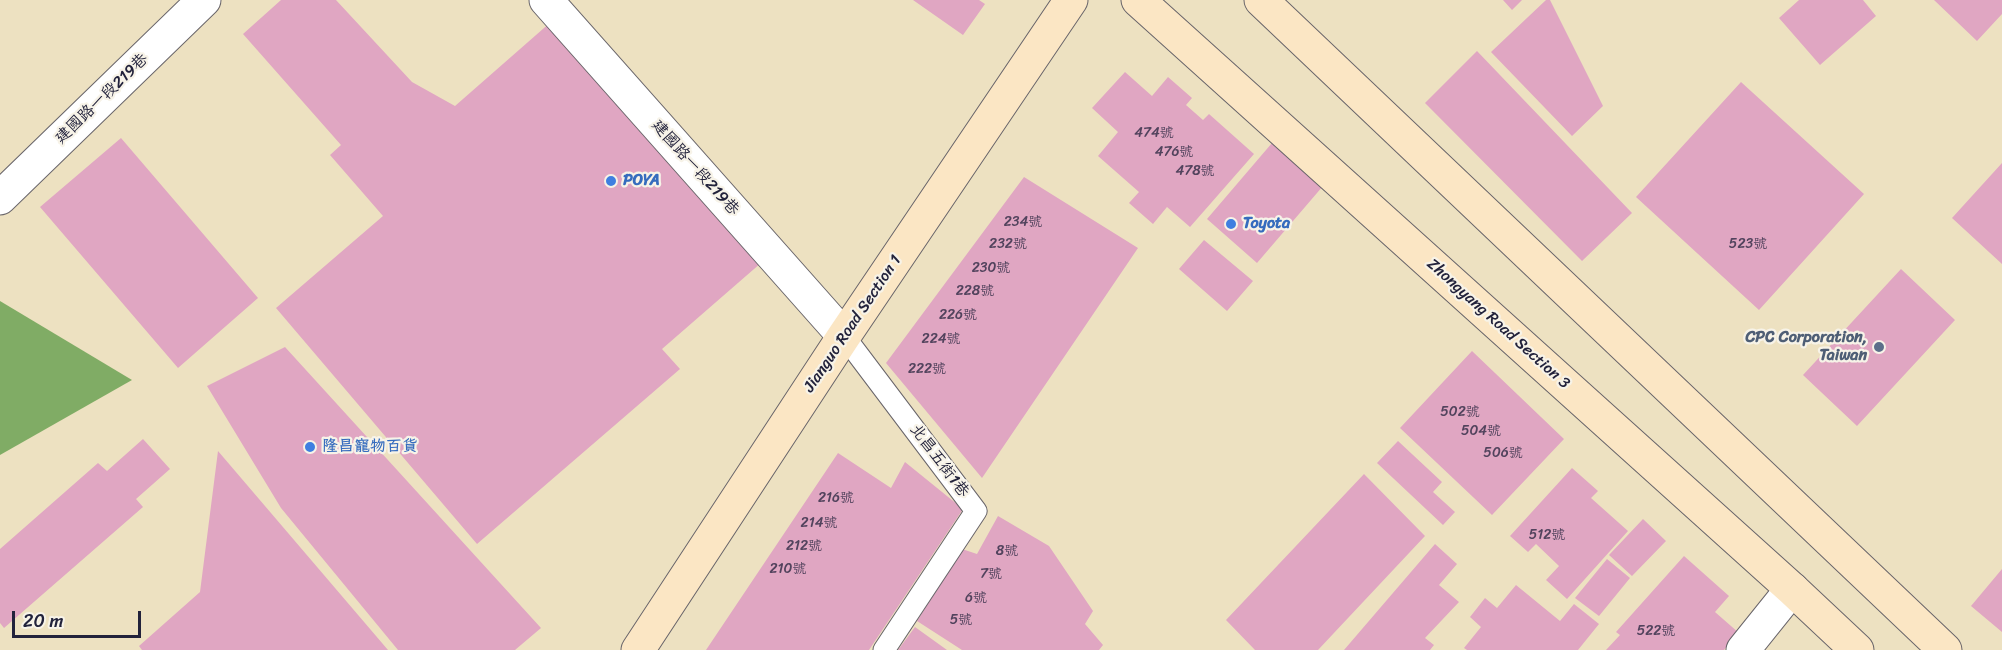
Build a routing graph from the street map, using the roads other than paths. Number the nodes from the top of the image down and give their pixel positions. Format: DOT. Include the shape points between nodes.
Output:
graph roads {
  1 [pos="204,0"];
  2 [pos="546,0"];
  3 [pos="1071,0"];
  4 [pos="1138,0"];
  5 [pos="1261,0"];
  6 [pos="0,198"];
  7 [pos="844,336"];
  8 [pos="1792,589"];
  9 [pos="638,650"];
  10 [pos="884,650"];
  11 [pos="1743,650"];
  12 [pos="1857,650"];
  13 [pos="1946,650"];
  1 -- 6 [label="street, 建國路一段219巷"];
  2 -- 7 [label="street, 建國路一段219巷"];
  3 -- 7 [label="street, Jianguo Road Section 1"];
  4 -- 8 [label="street, Zhongyang Road Section 3"];
  5 -- 13 [label="street"];
  7 -- 9 [label="street, Jianguo Road Section 1"];
  7 -- 10 [label="lane, 北昌五街1巷" via="976,511"];
  8 -- 11 [label="street"];
  8 -- 12 [label="street, Zhongyang Road Section 3"];
}
